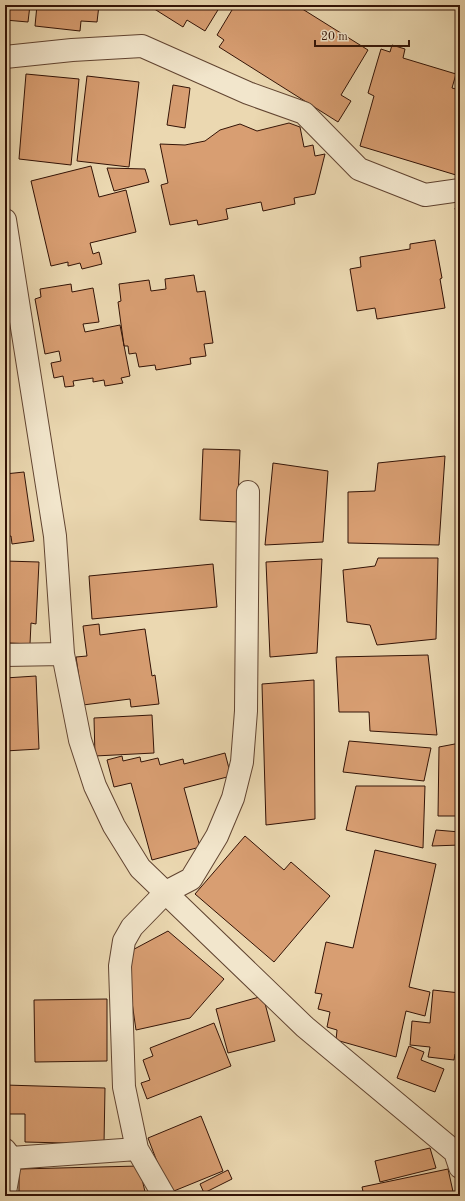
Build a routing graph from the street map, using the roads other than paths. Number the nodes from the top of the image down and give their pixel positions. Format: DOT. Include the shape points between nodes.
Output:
graph roads {
  1 [pos="5,57"];
  2 [pos="460,190"];
  3 [pos="5,220"];
  4 [pos="248,492"];
  5 [pos="63,654"];
  6 [pos="5,655"];
  7 [pos="166,892"];
  8 [pos="137,1150"];
  9 [pos="8,1154"];
  10 [pos="458,1156"];
  11 [pos="5,1192"];
  12 [pos="164,1196"];
  1 -- 2 [label="street" via="142,46 248,93 304,113 359,168 425,195"];
  3 -- 5 [label="street" via="55,536"];
  4 -- 7 [label="street" via="246,711 242,762 233,798 217,836 191,879"];
  5 -- 6 [label="street"];
  5 -- 7 [label="street" via="80,740 96,786 114,826 140,868"];
  7 -- 8 [label="street" via="132,927 124,941 120,966 124,1087"];
  7 -- 10 [label="street" via="305,1027"];
  8 -- 9 [label="street"];
  8 -- 12 [label="street"];
  9 -- 11 [label="street"];
}
